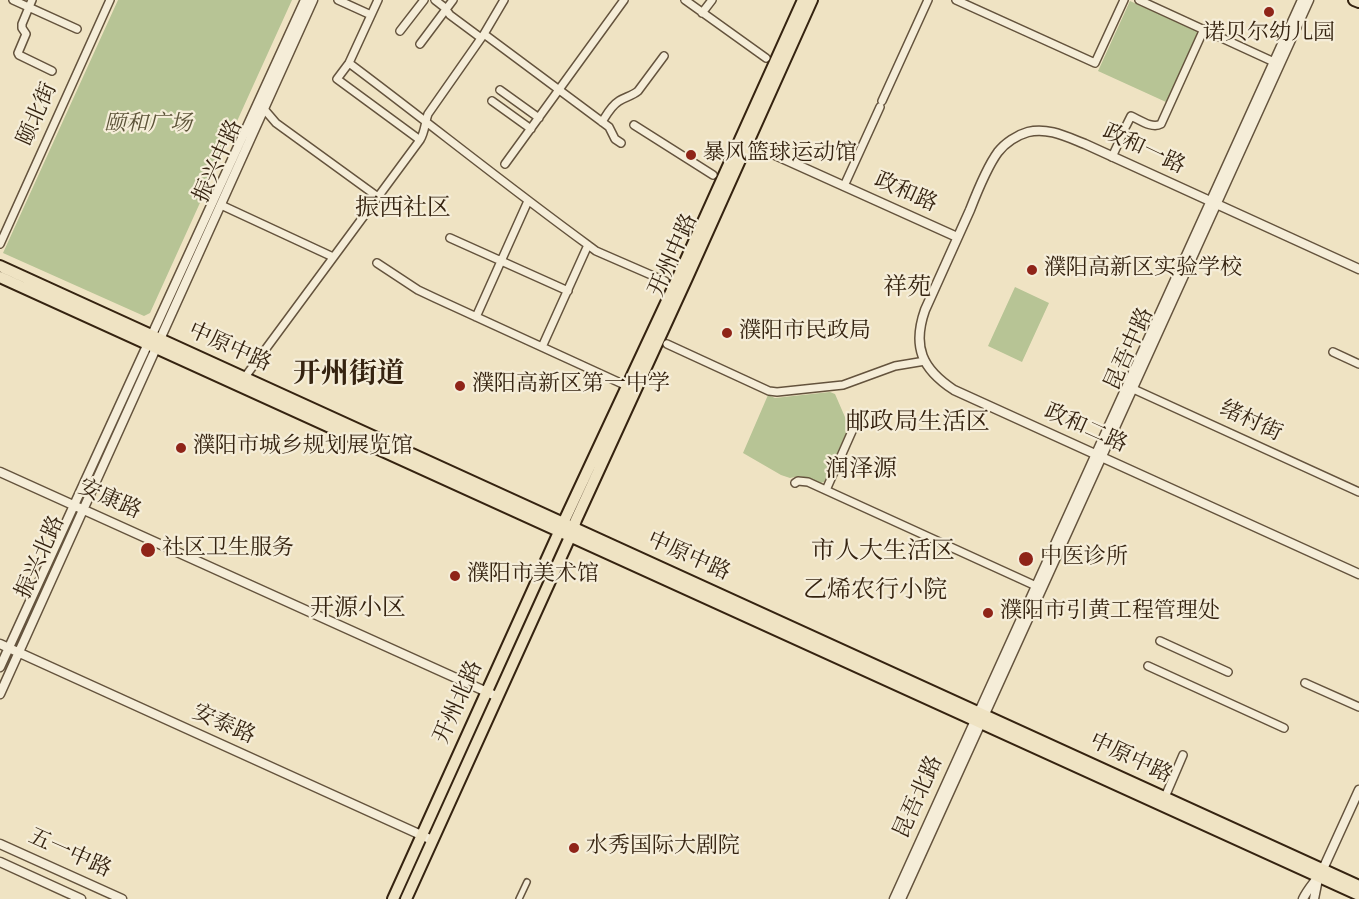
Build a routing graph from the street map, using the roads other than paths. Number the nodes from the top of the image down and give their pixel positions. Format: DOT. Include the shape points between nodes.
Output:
graph roads {
  1 [pos="13,0"];
  2 [pos="110,0"];
  3 [pos="305,0"];
  4 [pos="313,0"];
  5 [pos="338,0"];
  6 [pos="378,0"];
  7 [pos="424,0"];
  8 [pos="435,0"];
  9 [pos="453,0"];
  10 [pos="504,0"];
  11 [pos="624,0"];
  12 [pos="685,0"];
  13 [pos="712,0"];
  14 [pos="803,0"];
  15 [pos="812,0"];
  16 [pos="928,0"];
  17 [pos="956,0"];
  18 [pos="1124,0"];
  19 [pos="1139,0"];
  20 [pos="1302,0"];
  21 [pos="1309,0"];
  22 [pos="1354,0"];
  23 [pos="1359,2"];
  24 [pos="31,4"];
  25 [pos="446,9"];
  26 [pos="702,13"];
  27 [pos="371,15"];
  28 [pos="77,29"];
  29 [pos="1204,30"];
  30 [pos="400,31"];
  31 [pos="482,36"];
  32 [pos="420,44"];
  33 [pos="664,56"];
  34 [pos="766,58"];
  35 [pos="1274,62"];
  36 [pos="349,63"];
  37 [pos="52,71"];
  38 [pos="500,90"];
  39 [pos="559,90"];
  40 [pos="492,101"];
  41 [pos="264,109"];
  42 [pos="539,118"];
  43 [pos="425,121"];
  44 [pos="602,122"];
  45 [pos="634,125"];
  46 [pos="531,129"];
  47 [pos="420,140"];
  48 [pos="744,141"];
  49 [pos="621,143"];
  50 [pos="1112,157"];
  51 [pos="505,164"];
  52 [pos="713,175"];
  53 [pos="844,186"];
  54 [pos="378,197"];
  55 [pos="528,201"];
  56 [pos="1213,204"];
  57 [pos="220,205"];
  58 [pos="957,237"];
  59 [pos="450,238"];
  60 [pos="0,244"];
  61 [pos="588,245"];
  62 [pos="333,256"];
  63 [pos="501,261"];
  64 [pos="377,263"];
  65 [pos="0,266"];
  66 [pos="1359,269"];
  67 [pos="0,277"];
  68 [pos="665,281"];
  69 [pos="568,291"];
  70 [pos="476,317"];
  71 [pos="154,342"];
  72 [pos="667,344"];
  73 [pos="542,347"];
  74 [pos="1333,352"];
  75 [pos="925,361"];
  76 [pos="1359,364"];
  77 [pos="245,377"];
  78 [pos="627,386"];
  79 [pos="1130,387"];
  80 [pos="853,429"];
  81 [pos="1099,456"];
  82 [pos="0,472"];
  83 [pos="795,483"];
  84 [pos="826,490"];
  85 [pos="1359,492"];
  86 [pos="73,505"];
  87 [pos="83,510"];
  88 [pos="567,530"];
  89 [pos="1359,574"];
  90 [pos="1036,586"];
  91 [pos="1160,641"];
  92 [pos="4,646"];
  93 [pos="19,653"];
  94 [pos="1148,666"];
  95 [pos="0,667"];
  96 [pos="1228,672"];
  97 [pos="1305,683"];
  98 [pos="487,692"];
  99 [pos="0,694"];
  100 [pos="498,697"];
  101 [pos="1359,707"];
  102 [pos="980,718"];
  103 [pos="1284,729"];
  104 [pos="1183,755"];
  105 [pos="1359,790"];
  106 [pos="1165,797"];
  107 [pos="422,836"];
  108 [pos="432,840"];
  109 [pos="0,844"];
  110 [pos="0,862"];
  111 [pos="1321,873"];
  112 [pos="527,882"];
  113 [pos="1359,886"];
  114 [pos="1359,896"];
  115 [pos="81,899"];
  116 [pos="122,899"];
  117 [pos="393,899"];
  118 [pos="406,899"];
  119 [pos="519,899"];
  120 [pos="894,899"];
  121 [pos="901,899"];
  122 [pos="1303,899"];
  123 [pos="1314,899"];
  1 -- 24 [label="street"];
  2 -- 60 [label="street, 颐北街"];
  3 -- 71 [label="street, 振兴中路"];
  4 -- 41 [label="street, 振兴中路"];
  5 -- 27 [label="street"];
  6 -- 27 [label="street"];
  7 -- 30 [label="street"];
  8 -- 25 [label="street"];
  9 -- 25 [label="street"];
  10 -- 31 [label="street"];
  11 -- 39 [label="street"];
  12 -- 26 [label="street"];
  13 -- 26 [label="street"];
  14 -- 48 [label="main road, 开州中路"];
  15 -- 48 [label="main road, 开州中路"];
  16 -- 53 [label="street"];
  17 -- 18 [label="street" via="1095,63"];
  19 -- 29 [label="street"];
  20 -- 35 [label="street, 昆吾中路"];
  21 -- 56 [label="street, 昆吾中路"];
  22 -- 23 [label="main road"];
  24 -- 28 [label="street"];
  24 -- 37 [label="street" via="21,24 26,34 18,52"];
  25 -- 31 [label="street"];
  25 -- 32 [label="street"];
  26 -- 34 [label="street"];
  27 -- 36 [label="street"];
  29 -- 35 [label="street"];
  29 -- 50 [label="street" via="1161,124 1153,126 1131,116"];
  31 -- 39 [label="street"];
  31 -- 43 [label="street"];
  33 -- 44 [label="street" via="638,91 613,106"];
  35 -- 56 [label="street, 昆吾中路"];
  36 -- 43 [label="street"];
  36 -- 47 [label="street" via="338,79"];
  38 -- 42 [label="street"];
  39 -- 42 [label="street"];
  39 -- 44 [label="street"];
  40 -- 46 [label="street"];
  41 -- 54 [label="street" via="276,123"];
  41 -- 57 [label="street, 振兴中路"];
  42 -- 46 [label="street"];
  43 -- 47 [label="street"];
  43 -- 55 [label="street"];
  44 -- 49 [label="street"];
  45 -- 52 [label="street"];
  46 -- 51 [label="street"];
  47 -- 54 [label="street"];
  48 -- 53 [label="street, 政和路"];
  48 -- 78 [label="main road, 开州中路"];
  48 -- 88 [label="main road, 开州中路" via="687,279 576,520"];
  50 -- 56 [label="street, 政和一路"];
  50 -- 58 [label="street, 政和一路" via="1047,131 1017,136 995,156"];
  53 -- 58 [label="street, 政和路"];
  54 -- 62 [label="street"];
  55 -- 61 [label="street"];
  55 -- 63 [label="street"];
  56 -- 66 [label="street, 政和一路"];
  56 -- 79 [label="street, 昆吾中路"];
  57 -- 62 [label="street"];
  57 -- 71 [label="street, 振兴中路"];
  58 -- 75 [label="street, 政和二路" via="922,319 919,337"];
  59 -- 63 [label="street"];
  61 -- 68 [label="street"];
  61 -- 69 [label="street"];
  62 -- 77 [label="street"];
  63 -- 69 [label="street"];
  63 -- 70 [label="street"];
  64 -- 70 [label="street" via="418,290"];
  65 -- 71 [label="main road, 中原中路"];
  67 -- 71 [label="main road, 中原中路"];
  69 -- 73 [label="street"];
  70 -- 73 [label="street"];
  71 -- 77 [label="main road, 中原中路"];
  71 -- 86 [label="street, 振兴北路"];
  71 -- 87 [label="street, 振兴北路"];
  71 -- 88 [label="main road, 中原中路"];
  72 -- 75 [label="street" via="777,393 843,385 896,366"];
  73 -- 78 [label="street"];
  74 -- 76 [label="street"];
  75 -- 81 [label="street, 政和二路" via="941,382 954,390"];
  77 -- 88 [label="main road, 中原中路"];
  78 -- 88 [label="main road, 开州中路"];
  79 -- 81 [label="street, 昆吾中路"];
  79 -- 85 [label="street, 绪村街"];
  80 -- 84 [label="street"];
  81 -- 89 [label="street, 政和二路"];
  81 -- 90 [label="street, 昆吾中路"];
  81 -- 102 [label="street, 昆吾中路"];
  82 -- 86 [label="street, 安康路"];
  83 -- 84 [label="street" via="808,482"];
  84 -- 90 [label="street"];
  86 -- 87 [label="street, 安康路"];
  86 -- 92 [label="street, 振兴北路"];
  87 -- 93 [label="street, 振兴北路"];
  87 -- 98 [label="street, 安康路"];
  88 -- 98 [label="main road, 开州北路"];
  88 -- 100 [label="main road, 开州北路"];
  88 -- 102 [label="main road, 中原中路"];
  90 -- 102 [label="street, 昆吾中路"];
  91 -- 96 [label="street"];
  92 -- 93 [label="street, 安泰路"];
  92 -- 95 [label="street, 振兴北路"];
  93 -- 99 [label="street, 振兴北路"];
  93 -- 107 [label="street, 安泰路"];
  94 -- 103 [label="street"];
  97 -- 101 [label="street"];
  98 -- 100 [label="street, 安康路"];
  98 -- 107 [label="main road, 开州北路"];
  100 -- 108 [label="main road, 开州北路"];
  102 -- 106 [label="main road, 中原中路"];
  102 -- 111 [label="main road, 中原中路"];
  102 -- 120 [label="street, 昆吾北路"];
  102 -- 121 [label="street, 昆吾北路"];
  104 -- 106 [label="street"];
  105 -- 111 [label="street"];
  106 -- 111 [label="main road, 中原中路"];
  107 -- 108 [label="street, 安泰路"];
  107 -- 117 [label="main road, 开州北路"];
  108 -- 118 [label="main road, 开州北路"];
  109 -- 116 [label="street, 五一中路"];
  110 -- 115 [label="street, 五一中路"];
  111 -- 113 [label="main road, 中原中路"];
  111 -- 114 [label="main road, 中原中路"];
  111 -- 122 [label="street"];
  111 -- 123 [label="street"];
  112 -- 119 [label="street"];
}
